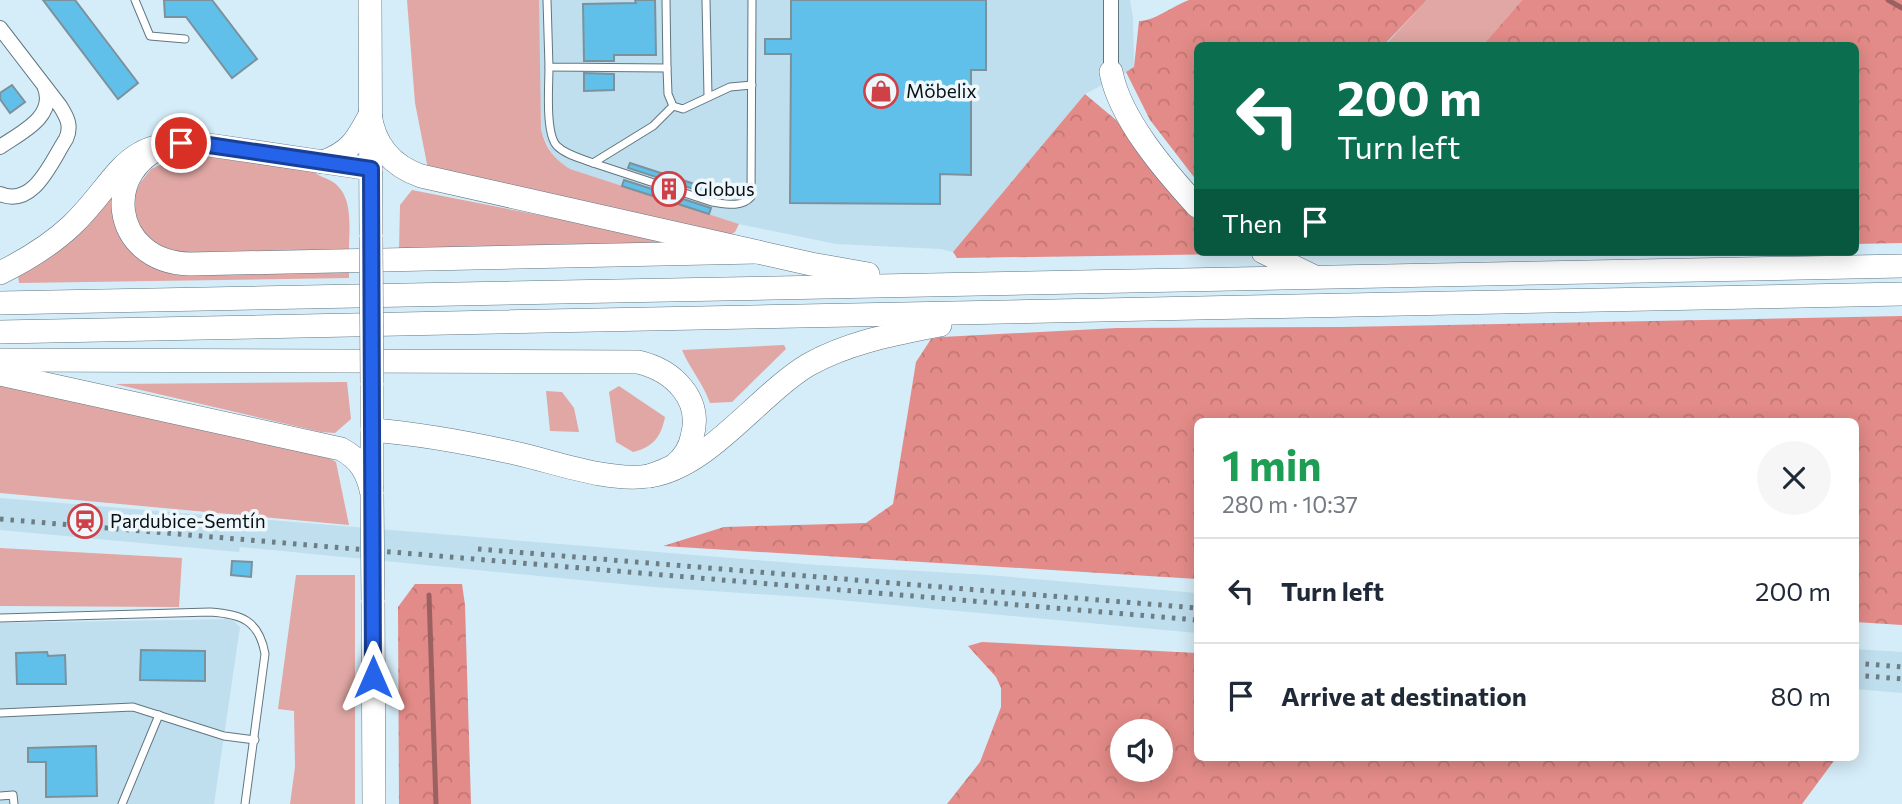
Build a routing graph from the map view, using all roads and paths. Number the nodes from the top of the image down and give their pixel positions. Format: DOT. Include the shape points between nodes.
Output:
graph roads {
  1 [pos="135,0"];
  2 [pos="370,0"];
  3 [pos="547,0"];
  4 [pos="666,0"];
  5 [pos="706,0"];
  6 [pos="752,0"];
  7 [pos="1111,0"];
  8 [pos="0,28"];
  9 [pos="185,39"];
  10 [pos="549,67"];
  11 [pos="667,68"];
  12 [pos="1111,72"];
  13 [pos="43,84"];
  14 [pos="752,85"];
  15 [pos="708,96"];
  16 [pos="673,106"];
  17 [pos="370,114"];
  18 [pos="171,144"];
  19 [pos="0,147"];
  20 [pos="323,162"];
  21 [pos="593,163"];
  22 [pos="371,169"];
  23 [pos="0,194"];
  24 [pos="1194,202"];
  25 [pos="757,252"];
  26 [pos="1272,256"];
  27 [pos="1902,266"];
  28 [pos="0,273"];
  29 [pos="1319,278"];
  30 [pos="928,283"];
  31 [pos="1902,294"];
  32 [pos="0,303"];
  33 [pos="999,313"];
  34 [pos="0,331"];
  35 [pos="0,360"];
  36 [pos="0,374"];
  37 [pos="372,430"];
  38 [pos="649,476"];
  39 [pos="372,494"];
  40 [pos="0,618"];
  41 [pos="0,713"];
  42 [pos="159,715"];
  43 [pos="255,740"];
  44 [pos="0,796"];
  45 [pos="14,804"];
  46 [pos="122,804"];
  47 [pos="245,804"];
  48 [pos="374,804"];
  1 -- 9 [label="lane" via="150,36"];
  2 -- 17 [label="main road"];
  3 -- 10 [label="lane"];
  4 -- 11 [label="lane"];
  5 -- 15 [label="lane"];
  6 -- 14 [label="lane"];
  7 -- 12 [label="street"];
  8 -- 13 [label="street"];
  10 -- 11 [label="lane"];
  10 -- 21 [label="lane" via="552,139 558,147"];
  11 -- 16 [label="lane"];
  12 -- 24 [label="main road" via="1131,121"];
  13 -- 19 [label="street" via="46,110"];
  13 -- 23 [label="street" via="67,118 68,135 32,190 17,197"];
  14 -- 15 [label="lane"];
  14 -- 21 [label="lane" via="751,197 746,202 712,202"];
  15 -- 16 [label="lane" via="688,107"];
  16 -- 21 [label="lane" via="653,126"];
  17 -- 20 [label="main road" via="354,145"];
  17 -- 22 [label="main road"];
  17 -- 25 [label="main road" via="383,149 414,174"];
  18 -- 20 [label="main road" via="202,144"];
  18 -- 25 [label="main road" via="139,163 128,181 124,203 124,217 137,243 147,253 170,262"];
  18 -- 28 [label="main road" via="131,157 58,237"];
  20 -- 22 [label="main road"];
  22 -- 37 [label="main road, bridge"];
  25 -- 30 [label="main road"];
  26 -- 29 [label="main road"];
  27 -- 29 [label="main road"];
  29 -- 30 [label="main road"];
  30 -- 32 [label="main road"];
  31 -- 33 [label="main road"];
  33 -- 34 [label="main road"];
  33 -- 38 [label="main road" via="872,340 825,356 791,377 695,457"];
  35 -- 38 [label="main road" via="638,362 660,369 679,383 691,401 695,422 680,460"];
  36 -- 39 [label="main road" via="341,449 363,467"];
  37 -- 38 [label="main road" via="461,441 615,476"];
  37 -- 39 [label="main road"];
  39 -- 48 [label="main road, bridge"];
  40 -- 43 [label="lane" via="210,612 240,616 257,631 265,654"];
  41 -- 42 [label="lane" via="133,707"];
  42 -- 43 [label="lane" via="224,736"];
  42 -- 46 [label="lane"];
  43 -- 47 [label="lane"];
  44 -- 45 [label="lane" via="13,795"];
}
